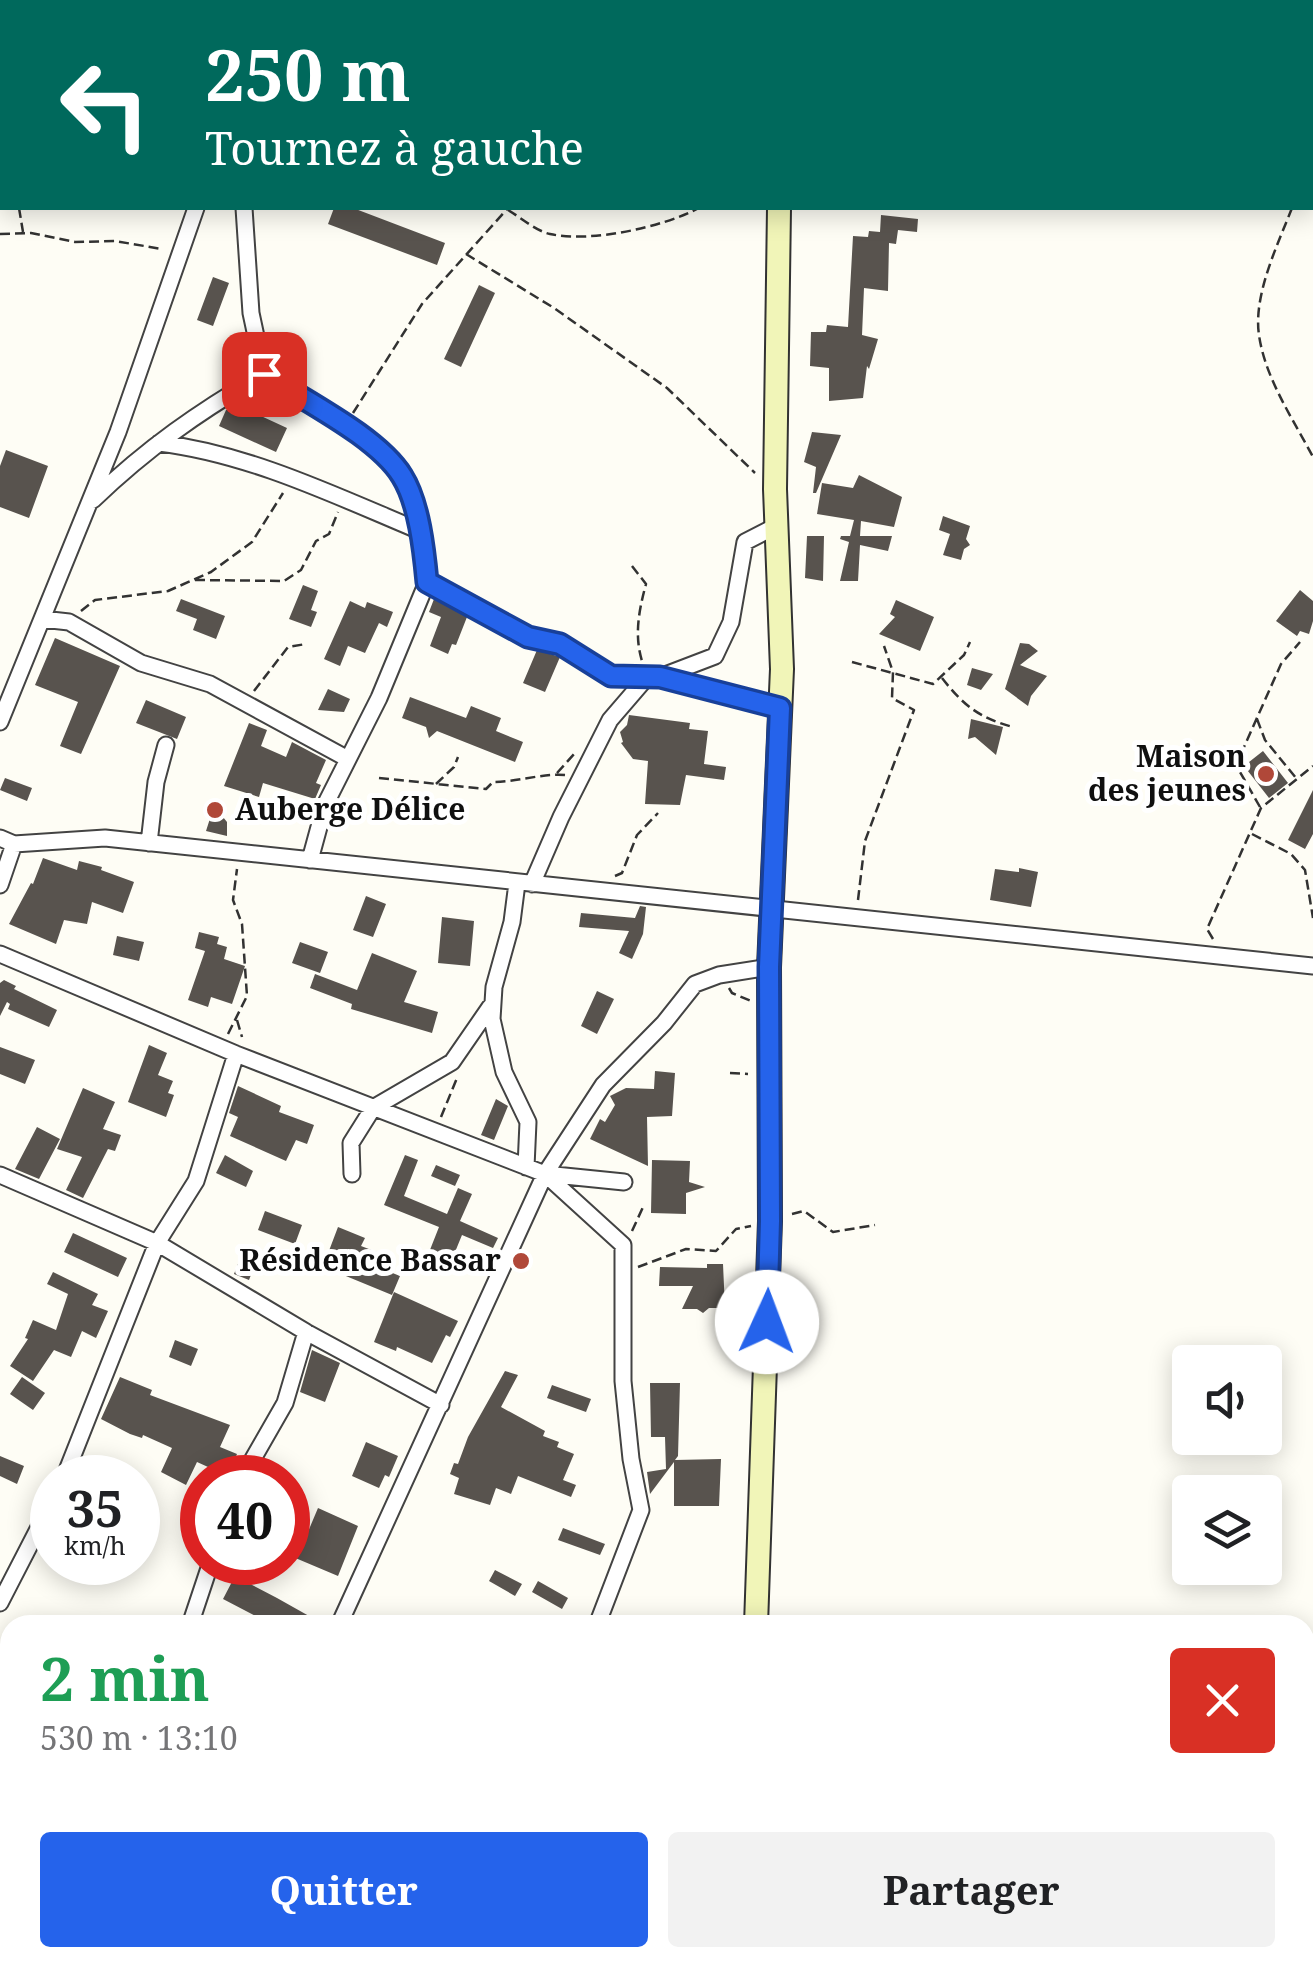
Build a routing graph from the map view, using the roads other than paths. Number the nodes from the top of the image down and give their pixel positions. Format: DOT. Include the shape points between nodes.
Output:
graph roads {
  1 [pos="195,210"];
  2 [pos="244,210"];
  3 [pos="779,210"];
  4 [pos="264,374"];
  5 [pos="159,443"];
  6 [pos="88,505"];
  7 [pos="776,526"];
  8 [pos="420,531"];
  9 [pos="427,582"];
  10 [pos="42,619"];
  11 [pos="653,677"];
  12 [pos="780,708"];
  13 [pos="0,722"];
  14 [pos="166,745"];
  15 [pos="348,759"];
  16 [pos="7,841"];
  17 [pos="149,843"];
  18 [pos="310,860"];
  19 [pos="524,884"];
  20 [pos="0,885"];
  21 [pos="771,910"];
  22 [pos="0,954"];
  23 [pos="1313,966"];
  24 [pos="769,967"];
  25 [pos="492,1004"];
  26 [pos="236,1054"];
  27 [pos="374,1108"];
  28 [pos="526,1167"];
  29 [pos="0,1174"];
  30 [pos="352,1174"];
  31 [pos="545,1174"];
  32 [pos="624,1182"];
  33 [pos="158,1243"];
  34 [pos="306,1332"];
  35 [pos="440,1405"];
  36 [pos="73,1455"];
  37 [pos="255,1455"];
  38 [pos="30,1545"];
  39 [pos="203,1585"];
  40 [pos="0,1603"];
  41 [pos="193,1615"];
  42 [pos="343,1615"];
  43 [pos="602,1615"];
  44 [pos="756,1615"];
  1 -- 6 [label="street"];
  2 -- 4 [label="street" via="251,313"];
  3 -- 7 [label="street"];
  4 -- 5 [label="street"];
  4 -- 8 [label="street" via="373,443 403,477"];
  5 -- 6 [label="street"];
  5 -- 8 [label="street" via="197,448 292,480"];
  6 -- 10 [label="street"];
  7 -- 11 [label="street" via="746,542 730,622 715,656"];
  7 -- 12 [label="street"];
  8 -- 9 [label="street"];
  9 -- 11 [label="street" via="528,637 560,644 611,676"];
  9 -- 15 [label="street"];
  10 -- 13 [label="street"];
  10 -- 15 [label="street" via="69,622 141,663 210,684"];
  11 -- 12 [label="street"];
  11 -- 19 [label="street" via="610,720"];
  12 -- 21 [label="street"];
  14 -- 17 [label="street"];
  15 -- 18 [label="street"];
  16 -- 17 [label="street"];
  16 -- 20 [label="street"];
  17 -- 18 [label="street"];
  18 -- 19 [label="street"];
  19 -- 21 [label="street"];
  19 -- 25 [label="street"];
  21 -- 23 [label="street"];
  21 -- 24 [label="street"];
  22 -- 26 [label="street"];
  24 -- 31 [label="street" via="696,984 604,1085"];
  24 -- 44 [label="street" via="770,1221"];
  25 -- 27 [label="street" via="452,1062"];
  25 -- 28 [label="street" via="504,1072 528,1122"];
  26 -- 27 [label="street"];
  26 -- 33 [label="street" via="196,1181"];
  27 -- 28 [label="street"];
  27 -- 30 [label="street" via="351,1143"];
  28 -- 31 [label="street"];
  29 -- 33 [label="street"];
  31 -- 32 [label="street"];
  31 -- 35 [label="street"];
  31 -- 43 [label="street" via="623,1245 623,1381 641,1510"];
  33 -- 34 [label="street"];
  33 -- 36 [label="street"];
  34 -- 35 [label="street"];
  34 -- 37 [label="street" via="285,1403"];
  35 -- 42 [label="street"];
  38 -- 40 [label="street"];
  39 -- 41 [label="street"];
}
